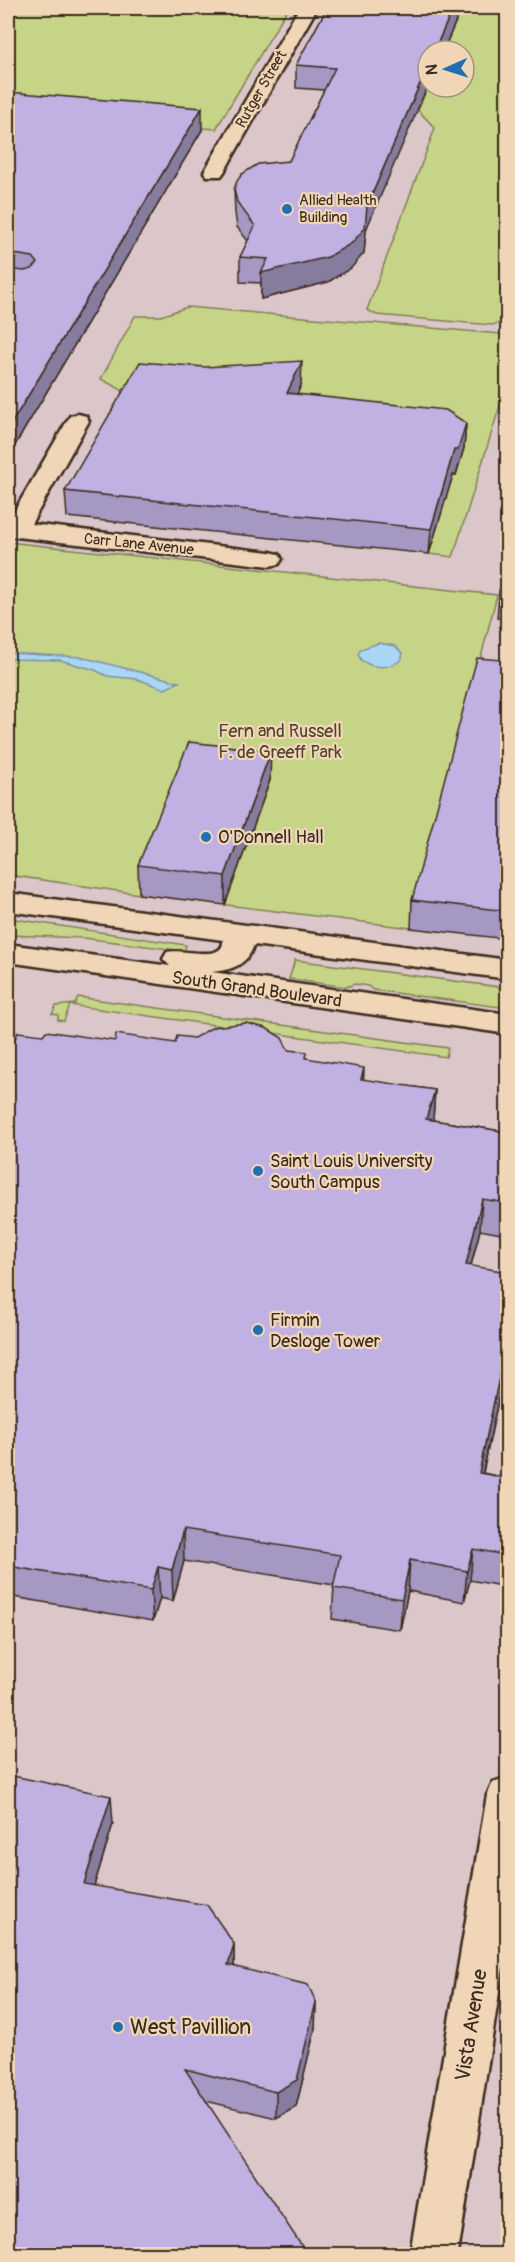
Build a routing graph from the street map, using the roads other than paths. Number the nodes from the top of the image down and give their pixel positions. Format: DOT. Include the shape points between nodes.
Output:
graph roads {
  1 [pos="308,8"];
  2 [pos="214,172"];
  3 [pos="78,421"];
  4 [pos="11,530"];
  5 [pos="270,559"];
  6 [pos="8,902"];
  7 [pos="236,934"];
  8 [pos="10,954"];
  9 [pos="507,970"];
  10 [pos="507,1024"];
  11 [pos="507,1795"];
  12 [pos="434,2254"];
  1 -- 2 [label="street, Rutger Street"];
  3 -- 4 [label="street"];
  4 -- 5 [label="street, Carr Lane Avenue"];
  6 -- 7 [label="street"];
  7 -- 8 [label="street" via="238,947 234,955 213,963 91,951"];
  7 -- 9 [label="street"];
  8 -- 10 [label="street, South Grand Boulevard"];
  11 -- 12 [label="street, Vista Avenue"];
}
